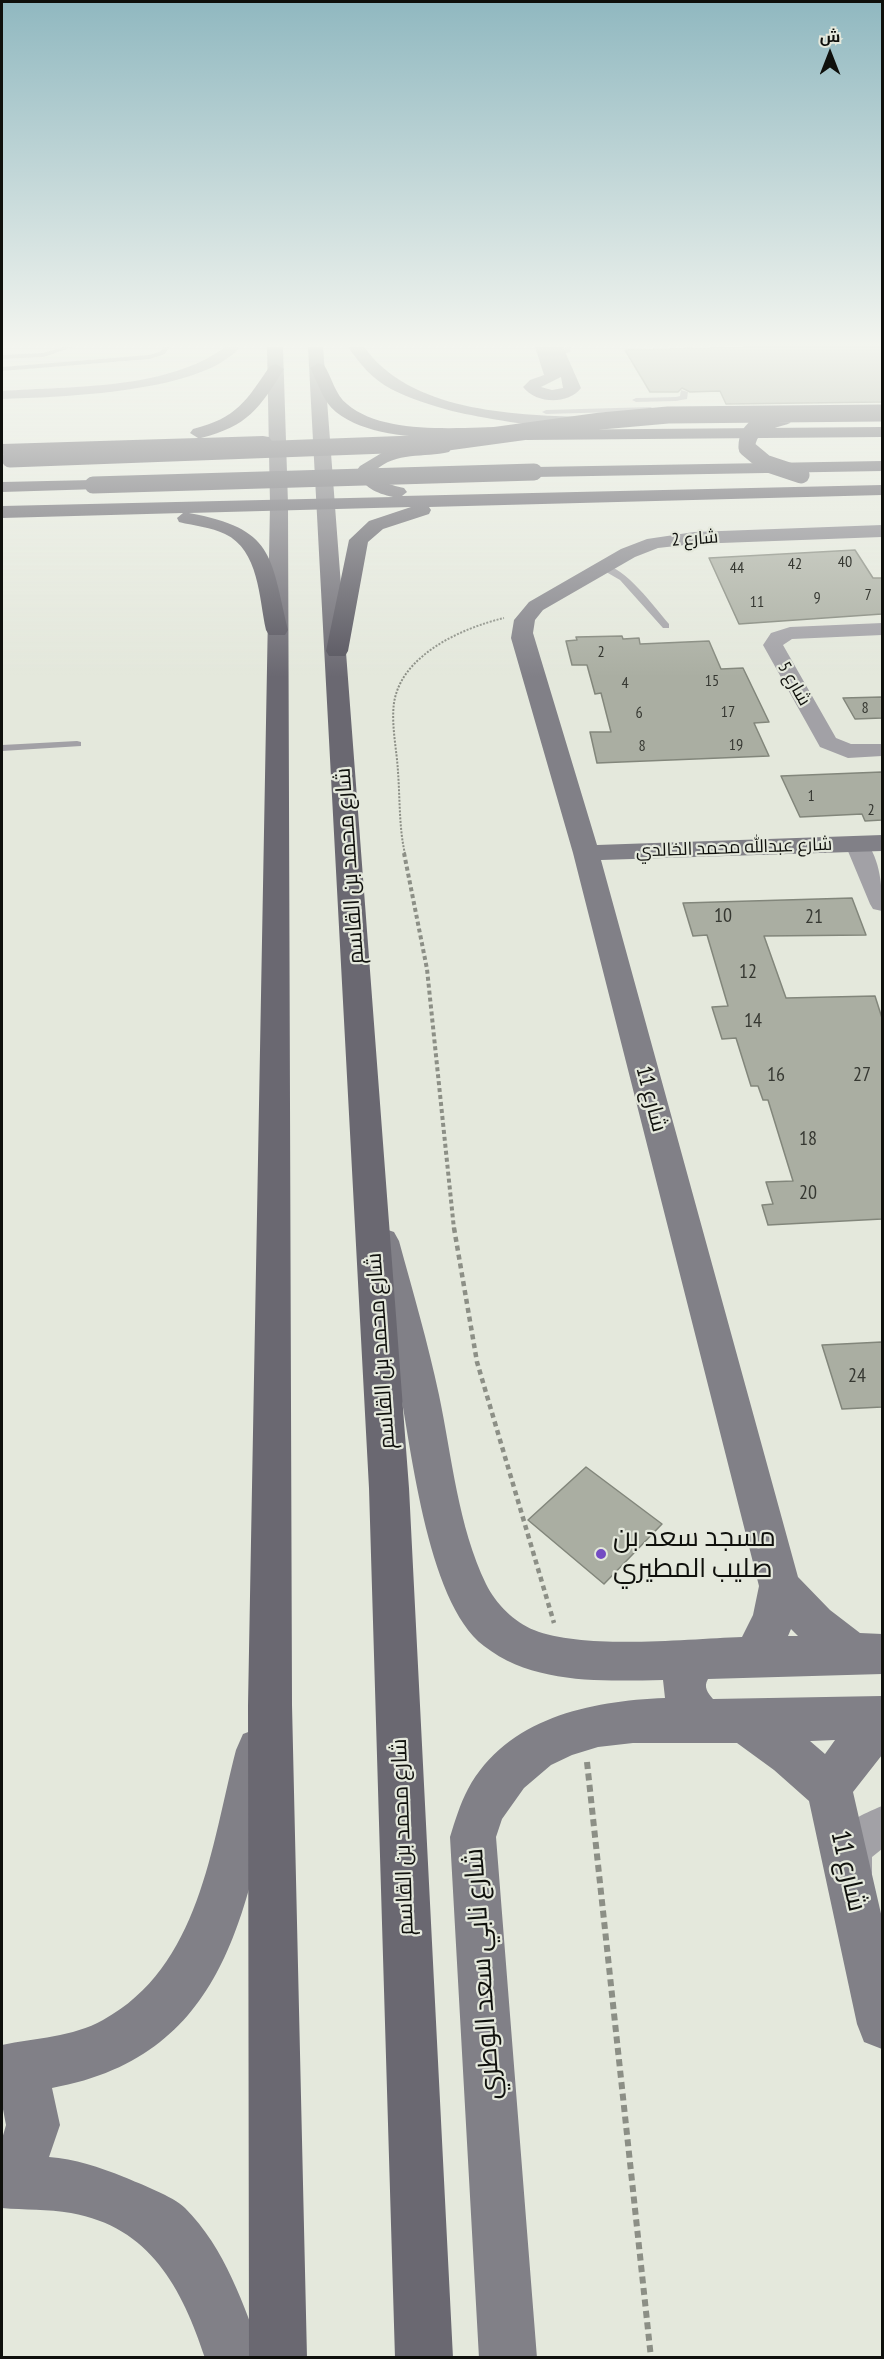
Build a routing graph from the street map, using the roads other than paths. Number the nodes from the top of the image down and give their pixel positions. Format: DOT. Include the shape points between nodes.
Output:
graph roads {
  1 [pos="79,457"];
  2 [pos="216,457"];
  3 [pos="278,457"];
  4 [pos="321,457"];
  5 [pos="385,457"];
  6 [pos="704,457"];
  7 [pos="757,457"];
  8 [pos="4,460"];
  9 [pos="531,464"];
  10 [pos="882,466"];
  11 [pos="882,480"];
  12 [pos="2,487"];
  13 [pos="882,490"];
  14 [pos="732,493"];
  15 [pos="503,497"];
  16 [pos="324,502"];
  17 [pos="279,504"];
  18 [pos="2,507"];
  19 [pos="2,513"];
  20 [pos="882,531"];
  21 [pos="604,567"];
  22 [pos="526,614"];
  23 [pos="666,626"];
  24 [pos="882,629"];
  25 [pos="277,630"];
  26 [pos="337,651"];
  27 [pos="77,744"];
  28 [pos="2,748"];
  29 [pos="882,750"];
  30 [pos="882,843"];
  31 [pos="856,844"];
  32 [pos="586,853"];
  33 [pos="882,903"];
  34 [pos="371,1198"];
  35 [pos="780,1586"];
  36 [pos="869,1654"];
  37 [pos="753,1658"];
  38 [pos="696,1660"];
  39 [pos="270,1705"];
  40 [pos="882,1717"];
  41 [pos="724,1721"];
  42 [pos="882,1723"];
  43 [pos="829,1788"];
  44 [pos="882,1827"];
  45 [pos="850,1882"];
  46 [pos="882,2024"];
  47 [pos="2,2071"];
  48 [pos="2,2076"];
  49 [pos="2,2170"];
  50 [pos="2,2181"];
  51 [pos="234,2358"];
  52 [pos="278,2358"];
  53 [pos="424,2358"];
  54 [pos="508,2358"];
  1 -- 8 [label="highway, bridge"];
  2 -- 18 [label="highway" via="228,469 222,482 190,494"];
  3 -- 17 [label="main road"];
  4 -- 16 [label="main road, شارع محمد بن القاسم"];
  5 -- 15 [label="highway" via="366,470 368,480 392,491"];
  6 -- 9 [label="highway"];
  7 -- 11 [label="highway, bridge" via="801,475"];
  8 -- 9 [label="highway" via="101,468"];
  9 -- 10 [label="highway"];
  9 -- 12 [label="highway, bridge"];
  13 -- 14 [label="highway"];
  14 -- 15 [label="highway"];
  14 -- 26 [label="highway" via="465,504 389,519 365,532 359,540"];
  15 -- 16 [label="highway"];
  16 -- 17 [label="highway"];
  16 -- 26 [label="main road, شارع محمد بن القاسم"];
  17 -- 19 [label="highway"];
  17 -- 25 [label="main road"];
  19 -- 25 [label="highway" via="166,516 230,528 257,550"];
  20 -- 21 [label="street, شارع 2" via="671,540 640,548"];
  21 -- 22 [label="street, شارع 2"];
  21 -- 23 [label="lane" via="623,578"];
  22 -- 32 [label="street, شارع 11" via="522,638"];
  24 -- 29 [label="street, شارع 5" via="790,633 778,637 773,645 828,742 848,751"];
  25 -- 39 [label="main road"];
  26 -- 34 [label="main road, شارع محمد بن القاسم"];
  27 -- 28 [label="lane"];
  30 -- 31 [label="street, شارع عبدالله محمد الخالدي"];
  31 -- 32 [label="street, شارع عبدالله محمد الخالدي"];
  31 -- 33 [label="street"];
  32 -- 35 [label="street, شارع 11"];
  34 -- 38 [label="street" via="415,1366 453,1546 469,1593 485,1619 518,1645 565,1659"];
  34 -- 53 [label="main road, شارع محمد بن القاسم" via="390,1500"];
  35 -- 36 [label="street, شارع 11" via="826,1636"];
  35 -- 37 [label="street, شارع 11" via="769,1636"];
  36 -- 37 [label="street"];
  37 -- 38 [label="street"];
  38 -- 41 [label="street" via="685,1672 683,1690 690,1707"];
  39 -- 47 [label="street" via="215,1925 185,1980 158,2013 118,2041 69,2059"];
  39 -- 52 [label="main road"];
  40 -- 41 [label="street, شارع نابي سعد الوطري"];
  41 -- 43 [label="street" via="790,1754"];
  41 -- 54 [label="street, شارع نابي سعد الوطري" via="627,1721 583,1727 535,1748 507,1772 486,1803 473,1837"];
  42 -- 43 [label="street"];
  43 -- 45 [label="street, شارع 11"];
  44 -- 45 [label="street" via="864,1835 851,1848"];
  45 -- 46 [label="street, شارع 11"];
  48 -- 49 [label="street" via="10,2076 28,2096 33,2125 22,2157"];
  50 -- 51 [label="street" via="72,2186 118,2202 164,2226 194,2264 219,2314"];
}
